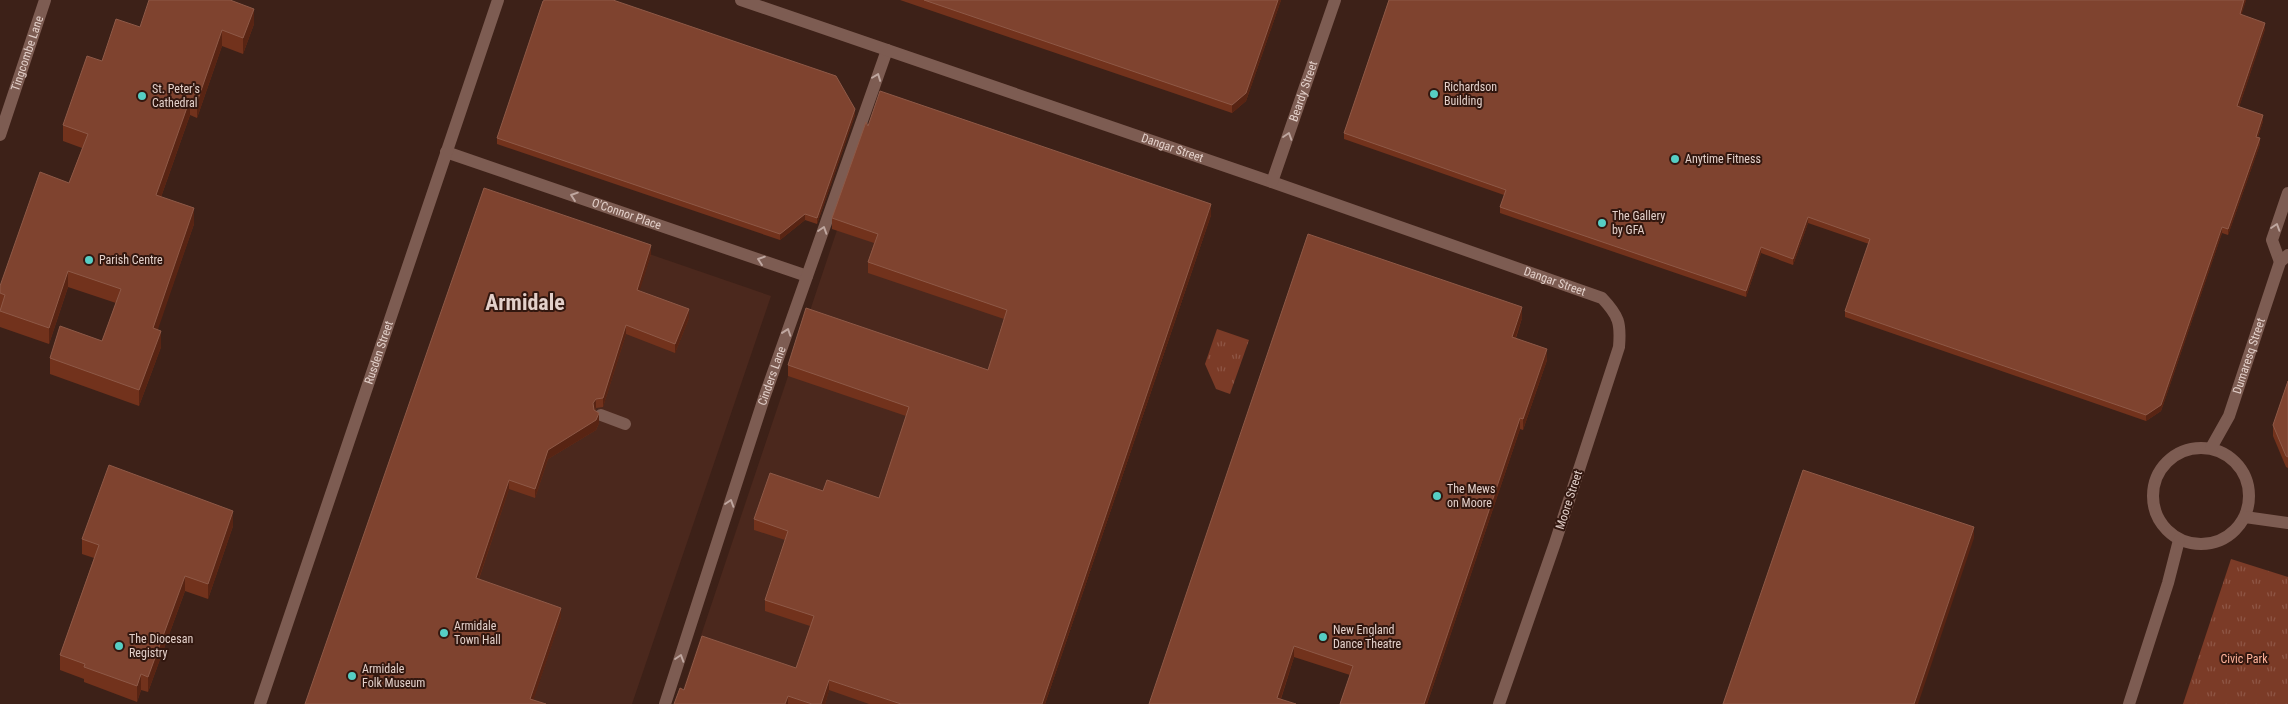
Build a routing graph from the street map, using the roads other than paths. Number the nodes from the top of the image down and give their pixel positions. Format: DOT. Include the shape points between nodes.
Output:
graph roads {
  1 [pos="45,0"];
  2 [pos="498,0"];
  3 [pos="741,0"];
  4 [pos="1334,0"];
  5 [pos="887,50"];
  6 [pos="0,135"];
  7 [pos="446,152"];
  8 [pos="1272,182"];
  9 [pos="2288,193"];
  10 [pos="2284,259"];
  11 [pos="807,276"];
  12 [pos="1602,298"];
  13 [pos="601,415"];
  14 [pos="625,424"];
  15 [pos="2212,448"];
  16 [pos="2245,516"];
  17 [pos="2288,523"];
  18 [pos="2179,540"];
  19 [pos="260,704"];
  20 [pos="665,704"];
  21 [pos="1499,704"];
  22 [pos="2129,704"];
  1 -- 6 [label="street, Tingcombe Lane"];
  2 -- 7 [label="street, Rusden Street"];
  3 -- 5 [label="street, Dangar Street"];
  8 -- 4 [label="street, Beardy Street, one-way"];
  5 -- 8 [label="street, Dangar Street"];
  11 -- 5 [label="street, Cinders Lane, one-way"];
  11 -- 7 [label="street, O'Connor Place, one-way"];
  7 -- 19 [label="street, Rusden Street"];
  8 -- 12 [label="street, Dangar Street"];
  10 -- 9 [label="street, Dumaresq Street, one-way" via="2272,240"];
  10 -- 15 [label="street, Dumaresq Street" via="2229,416"];
  20 -- 11 [label="street, Cinders Lane, one-way"];
  12 -- 21 [label="street, Moore Street" via="1618,318 1621,330 1619,347"];
  13 -- 14 [label="street"];
  15 -- 16 [label="street" via="2232,458 2245,475 2251,495"];
  15 -- 18 [label="street" via="2194,447 2178,452 2164,463 2156,478 2152,496 2155,514 2164,528"];
  16 -- 17 [label="street"];
  16 -- 18 [label="street" via="2234,532 2217,542 2198,544"];
  18 -- 22 [label="street"];
}
